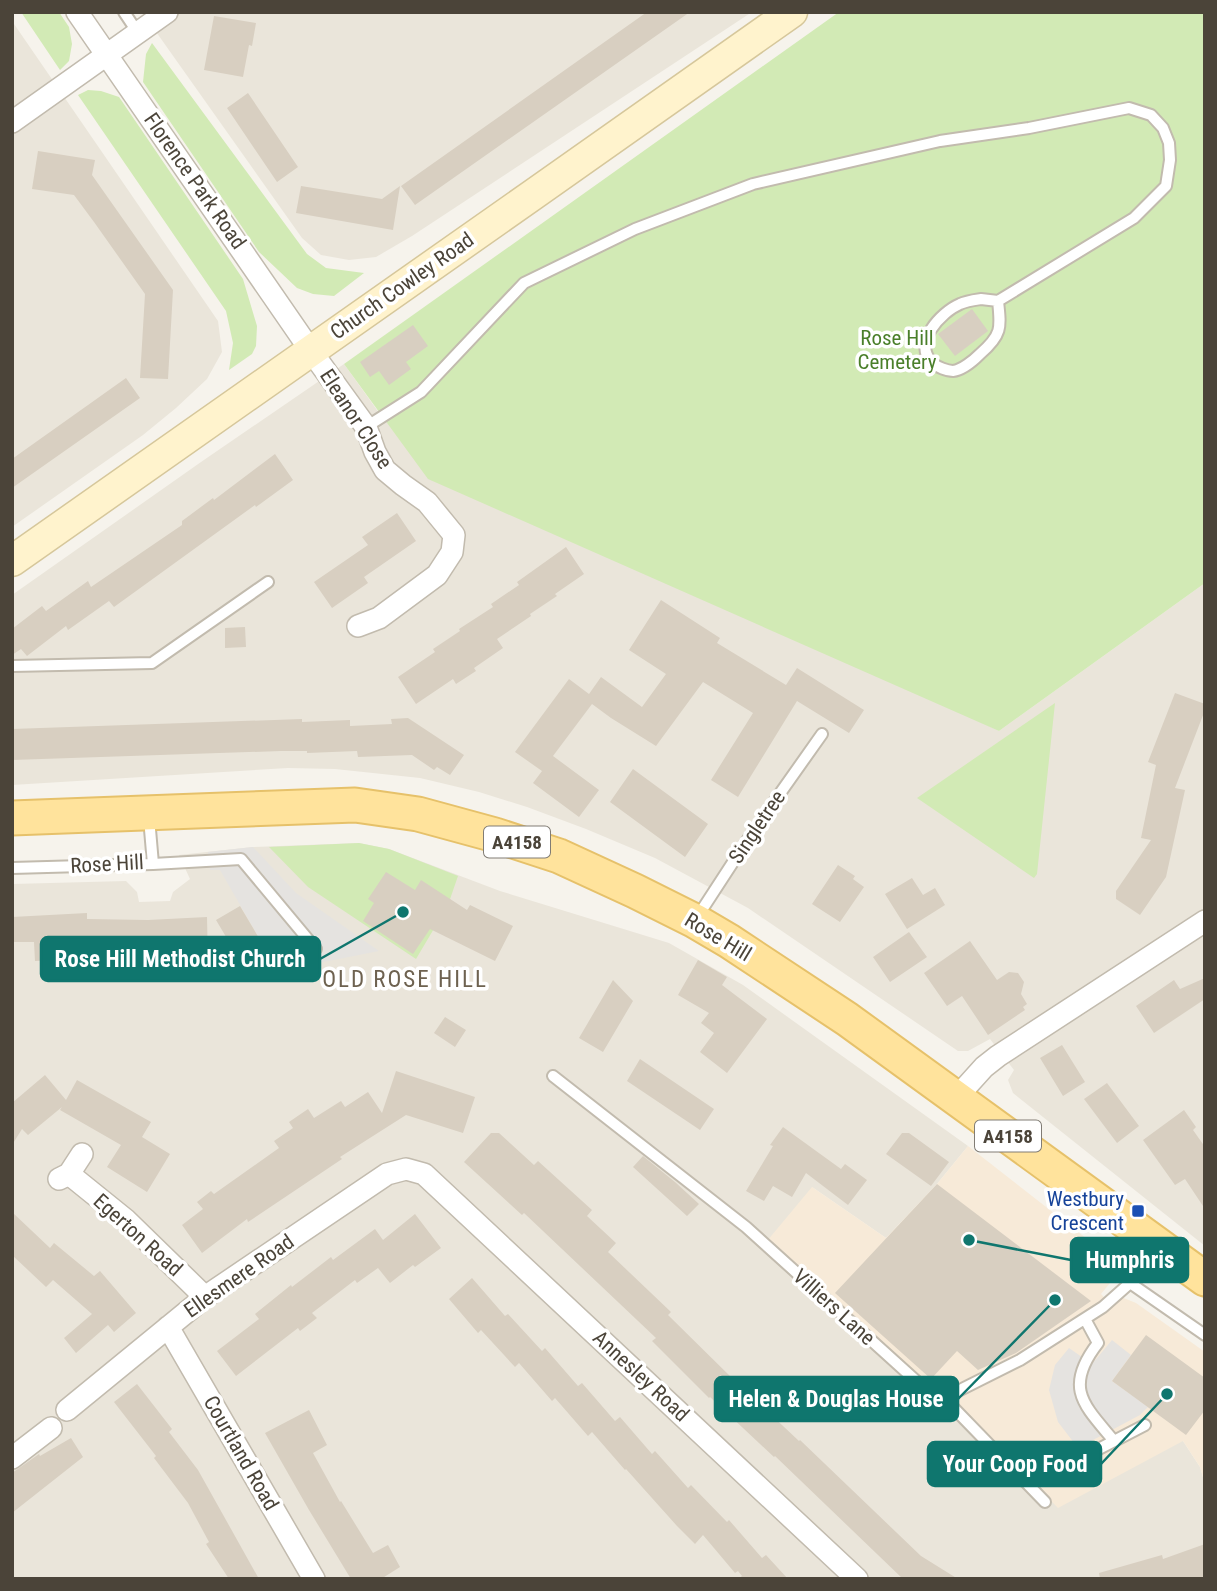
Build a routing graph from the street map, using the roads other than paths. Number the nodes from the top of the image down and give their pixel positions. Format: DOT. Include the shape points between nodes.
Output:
graph roads {
  1 [pos="78,12"];
  2 [pos="124,12"];
  3 [pos="167,12"];
  4 [pos="792,12"];
  5 [pos="138,33"];
  6 [pos="108,55"];
  7 [pos="12,122"];
  8 [pos="998,301"];
  9 [pos="311,351"];
  10 [pos="366,427"];
  11 [pos="12,561"];
  12 [pos="268,582"];
  13 [pos="358,626"];
  14 [pos="12,666"];
  15 [pos="822,734"];
  16 [pos="149,812"];
  17 [pos="12,818"];
  18 [pos="153,864"];
  19 [pos="12,868"];
  20 [pos="695,921"];
  21 [pos="1205,921"];
  22 [pos="316,949"];
  23 [pos="553,1076"];
  24 [pos="956,1098"];
  25 [pos="82,1154"];
  26 [pos="424,1174"];
  27 [pos="1158,1246"];
  28 [pos="1205,1279"];
  29 [pos="1130,1283"];
  30 [pos="205,1297"];
  31 [pos="1085,1319"];
  32 [pos="168,1328"];
  33 [pos="1205,1335"];
  34 [pos="944,1398"];
  35 [pos="67,1410"];
  36 [pos="1145,1425"];
  37 [pos="51,1428"];
  38 [pos="1114,1441"];
  39 [pos="12,1458"];
  40 [pos="1062,1468"];
  41 [pos="1045,1502"];
  42 [pos="314,1579"];
  43 [pos="857,1579"];
  1 -- 6 [label="street, Florence Park Road"];
  2 -- 5 [label="lane"];
  3 -- 5 [label="street"];
  4 -- 9 [label="main road, Church Cowley Road"];
  5 -- 6 [label="street"];
  6 -- 7 [label="street"];
  6 -- 9 [label="street, Florence Park Road"];
  8 -- 8 [label="lane" via="959,304 940,318 928,333 925,348 929,360 952,371 979,355 994,341 1001,325"];
  8 -- 10 [label="lane" via="1133,218 1167,186 1169,143 1151,115 1129,108 927,144 753,184 635,229 524,283 421,392"];
  9 -- 10 [label="street, Eleanor Close"];
  9 -- 11 [label="main road, Church Cowley Road"];
  10 -- 13 [label="street, Eleanor Close" via="385,470 427,502 454,535 452,552 437,575 380,618"];
  12 -- 14 [label="lane" via="152,663"];
  15 -- 20 [label="lane, Singletree"];
  16 -- 17 [label="main road, Rose Hill / A4158"];
  16 -- 18 [label="lane, Rose Hill"];
  16 -- 20 [label="main road, Rose Hill / A4158" via="355,805 418,814 559,856"];
  18 -- 19 [label="lane, Rose Hill"];
  18 -- 22 [label="lane" via="240,859"];
  20 -- 24 [label="main road, Rose Hill / A4158" via="847,1019"];
  21 -- 24 [label="street" via="998,1056"];
  23 -- 34 [label="lane, Villiers Lane" via="746,1227 925,1388"];
  24 -- 27 [label="main road, Rose Hill / A4158"];
  25 -- 30 [label="street, Egerton Road" via="63,1177 126,1220"];
  26 -- 30 [label="street, Ellesmere Road" via="406,1169 387,1174"];
  26 -- 43 [label="street, Annesley Road"];
  27 -- 28 [label="main road, Rose Hill / A4158"];
  27 -- 29 [label="lane"];
  29 -- 31 [label="lane"];
  29 -- 33 [label="lane"];
  30 -- 32 [label="street, Ellesmere Road"];
  31 -- 34 [label="lane" via="1020,1360"];
  31 -- 38 [label="lane" via="1098,1343 1083,1367 1081,1398"];
  32 -- 35 [label="street, Ellesmere Road"];
  32 -- 42 [label="street, Courtland Road"];
  34 -- 41 [label="lane, Villiers Lane"];
  36 -- 38 [label="lane"];
  37 -- 39 [label="street"];
  38 -- 40 [label="lane"];
}
